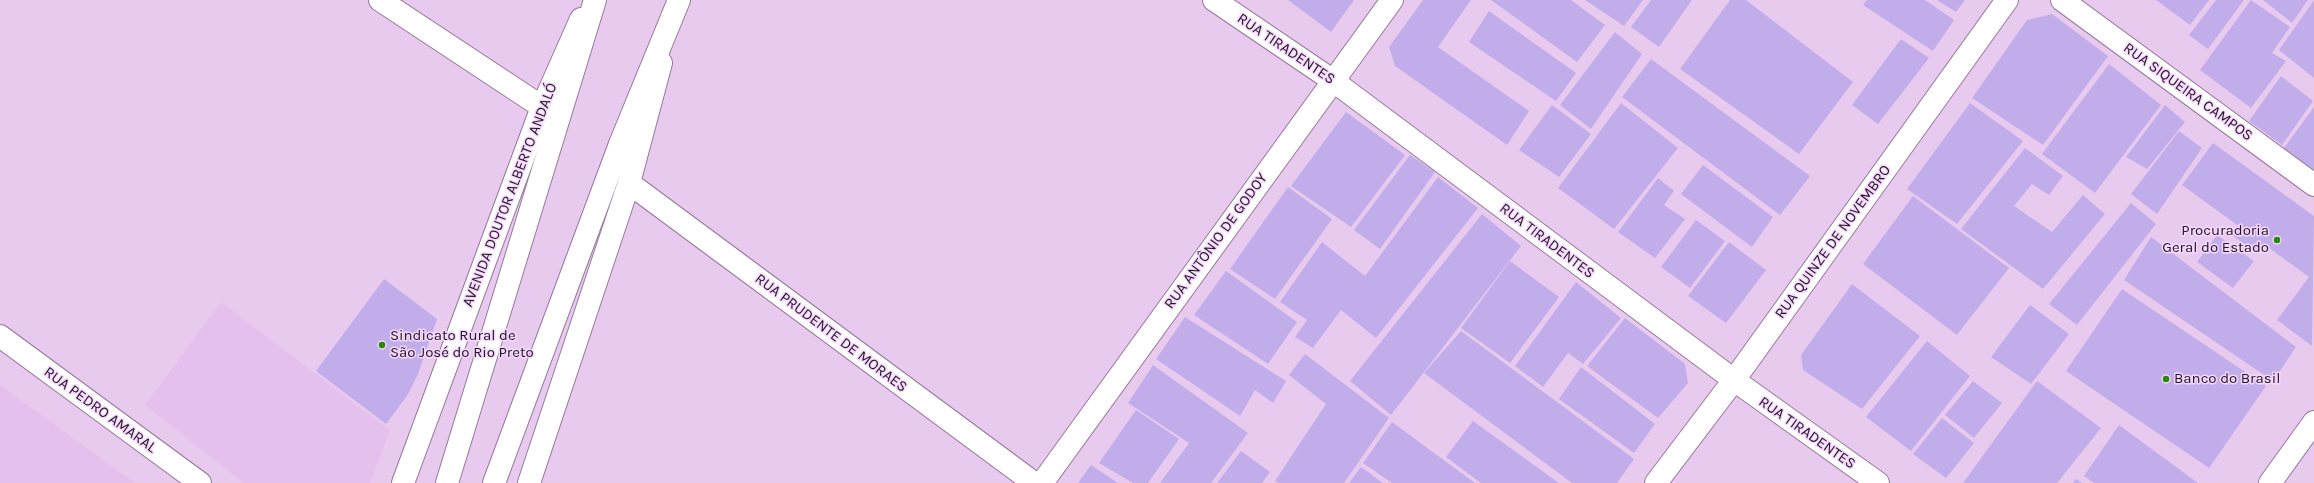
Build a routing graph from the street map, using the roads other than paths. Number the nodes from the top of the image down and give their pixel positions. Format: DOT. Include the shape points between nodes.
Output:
graph roads {
  1 [pos="380,0"];
  2 [pos="590,0"];
  3 [pos="595,0"];
  4 [pos="1214,0"];
  5 [pos="1392,0"];
  6 [pos="2008,0"];
  7 [pos="2062,0"];
  8 [pos="677,3"];
  9 [pos="1332,80"];
  10 [pos="542,107"];
  11 [pos="629,183"];
  12 [pos="2314,185"];
  13 [pos="0,336"];
  14 [pos="1734,380"];
  15 [pos="2314,422"];
  16 [pos="497,475"];
  17 [pos="200,483"];
  18 [pos="403,483"];
  19 [pos="447,483"];
  20 [pos="529,483"];
  21 [pos="1034,483"];
  22 [pos="1042,483"];
  23 [pos="1656,483"];
  24 [pos="1878,483"];
  25 [pos="2270,483"];
  1 -- 10 [label="street"];
  2 -- 10 [label="street, AVENIDA DOUTOR ALBERTO ANDALÓ"];
  3 -- 19 [label="street, AVENIDA DOUTOR ALBERTO ANDALÓ"];
  4 -- 9 [label="street, RUA TIRADENTES"];
  5 -- 9 [label="street, RUA ANTÔNIO DE GODOY"];
  6 -- 14 [label="street, RUA QUINZE DE NOVEMBRO"];
  7 -- 12 [label="street, RUA SIQUEIRA CAMPOS"];
  8 -- 11 [label="street"];
  8 -- 16 [label="street" via="620,144"];
  9 -- 14 [label="street, RUA TIRADENTES"];
  9 -- 22 [label="street, RUA ANTÔNIO DE GODOY"];
  10 -- 18 [label="street, AVENIDA DOUTOR ALBERTO ANDALÓ"];
  11 -- 20 [label="street"];
  11 -- 21 [label="street, RUA PRUDENTE DE MORAES"];
  13 -- 17 [label="street, RUA PEDRO AMARAL"];
  14 -- 23 [label="street, RUA QUINZE DE NOVEMBRO"];
  14 -- 24 [label="street, RUA TIRADENTES"];
  15 -- 25 [label="street"];
}
